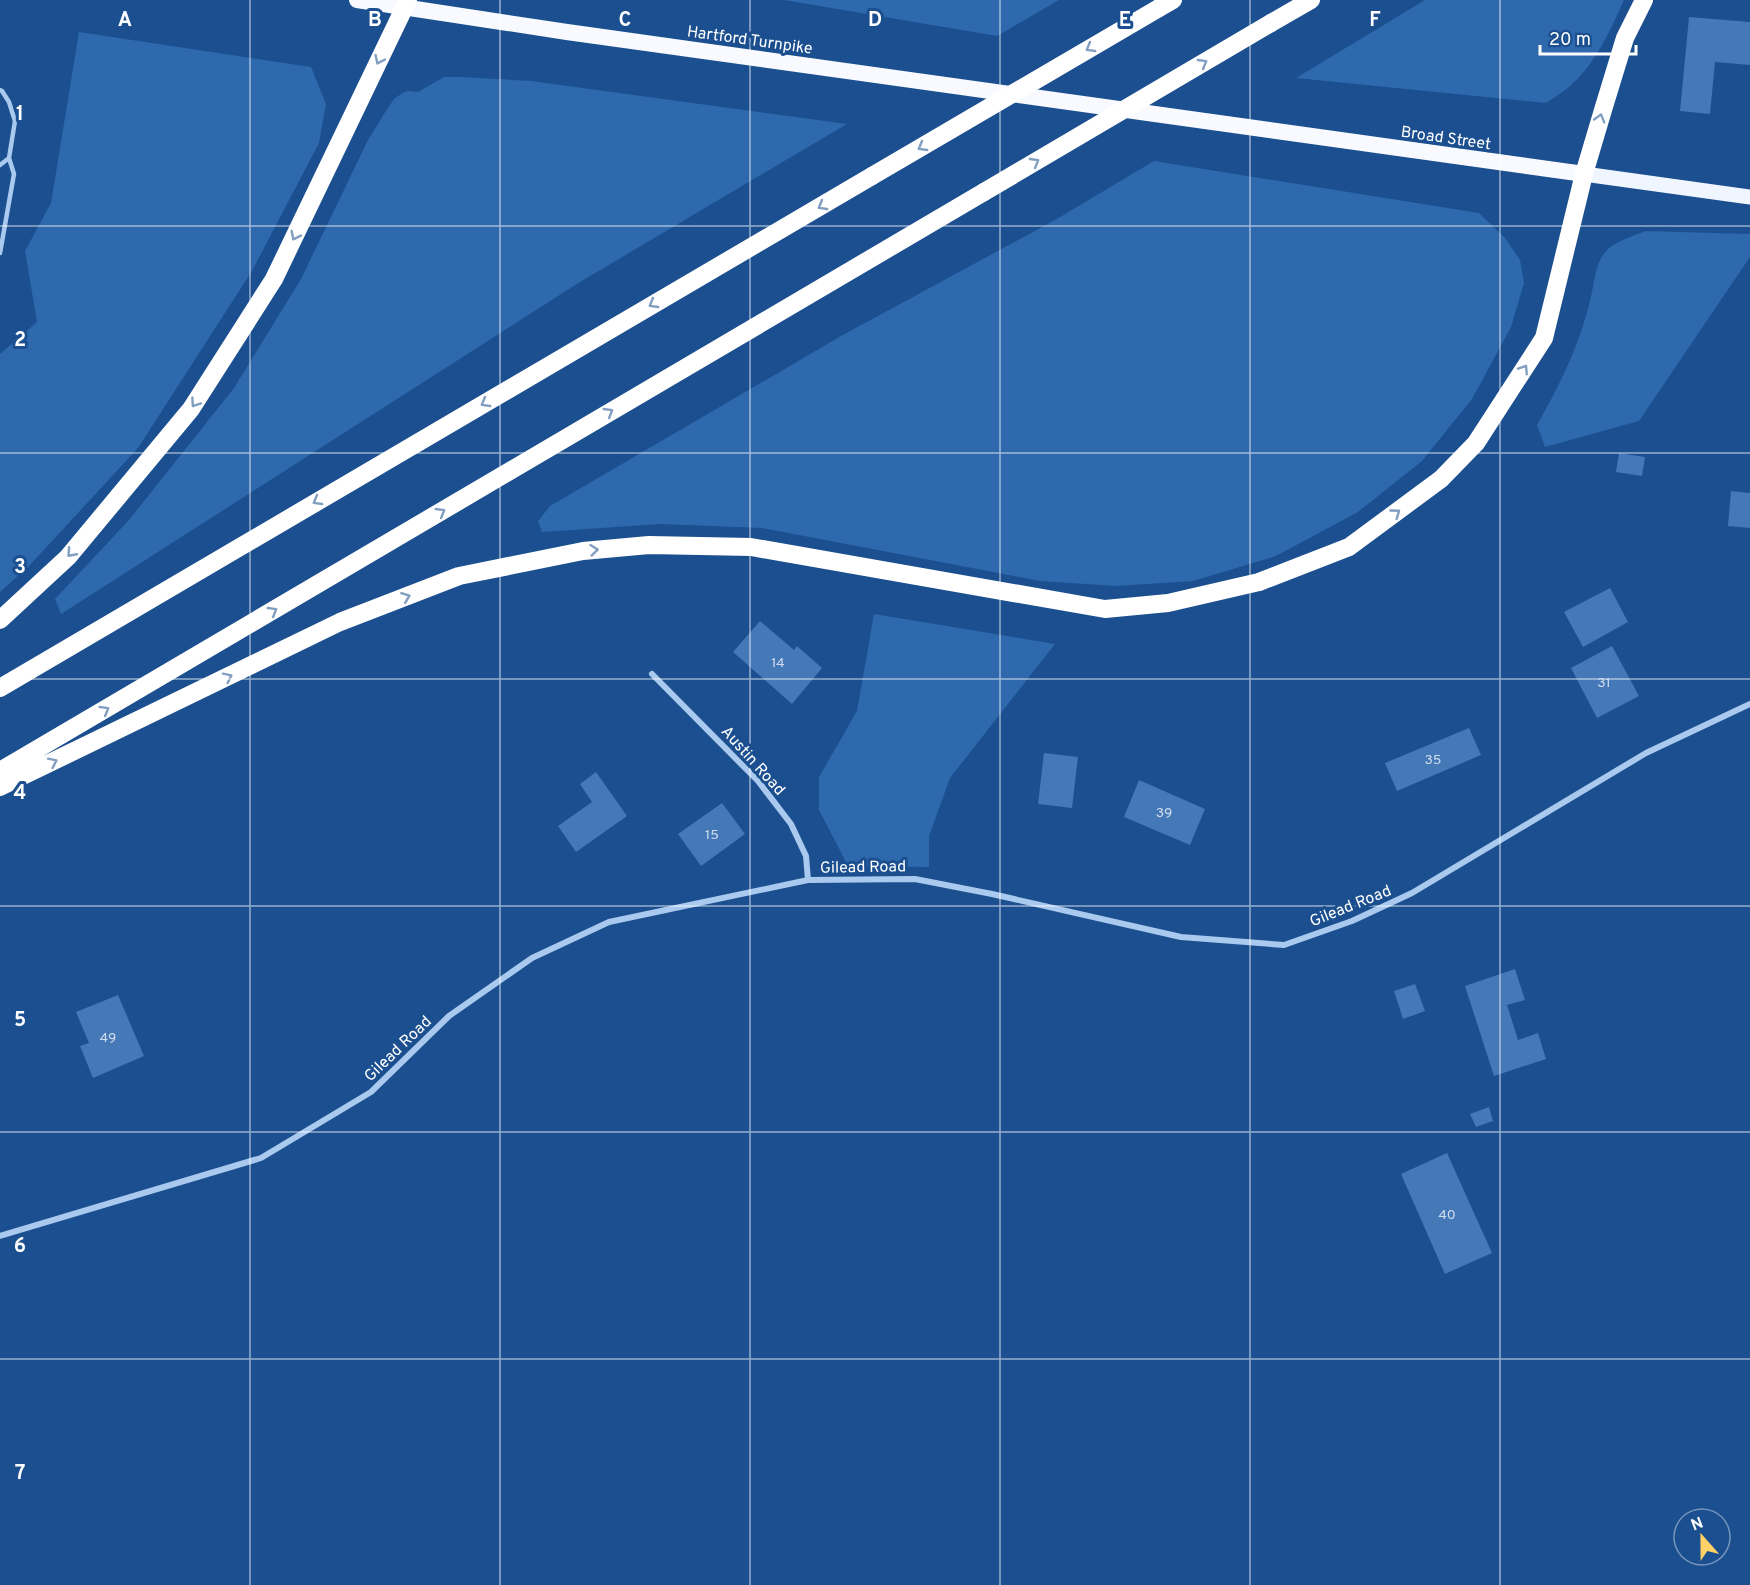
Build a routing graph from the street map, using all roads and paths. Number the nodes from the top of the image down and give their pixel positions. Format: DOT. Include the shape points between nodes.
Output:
graph roads {
  1 [pos="357,0"];
  2 [pos="1311,0"];
  3 [pos="1644,0"];
  4 [pos="406,4"];
  5 [pos="1166,4"];
  6 [pos="0,90"];
  7 [pos="1138,112"];
  8 [pos="9,158"];
  9 [pos="0,165"];
  10 [pos="1584,174"];
  11 [pos="1750,197"];
  12 [pos="0,253"];
  13 [pos="0,620"];
  14 [pos="652,674"];
  15 [pos="0,688"];
  16 [pos="1750,704"];
  17 [pos="0,771"];
  18 [pos="0,788"];
  19 [pos="808,880"];
  20 [pos="0,1236"];
  1 -- 4 [label="highway, Hartford Turnpike"];
  17 -- 2 [label="highway, one-way, bridge"];
  10 -- 3 [label="highway, one-way" via="1625,38"];
  4 -- 7 [label="highway, Hartford Turnpike" via="567,32"];
  4 -- 13 [label="highway, one-way" via="274,279 191,409 68,557"];
  5 -- 15 [label="highway, one-way, bridge"];
  6 -- 8 [label="lane" via="15,121"];
  7 -- 10 [label="highway, Broad Street"];
  8 -- 9 [label="lane"];
  8 -- 12 [label="lane" via="14,174"];
  10 -- 11 [label="main road, Broad Street"];
  18 -- 10 [label="highway, one-way" via="340,622 459,576 583,551 650,544 751,547 1106,609 1168,603 1259,582 1339,551 1441,479 1476,443 1544,338"];
  14 -- 19 [label="street, Austin Road" via="758,781 791,824 806,856"];
  16 -- 19 [label="street, Gilead Road" via="1646,753 1412,893 1352,921 1284,945 1181,937 915,879"];
  19 -- 20 [label="street, Gilead Road" via="609,922 532,958 449,1016 370,1092 261,1158"];
}
